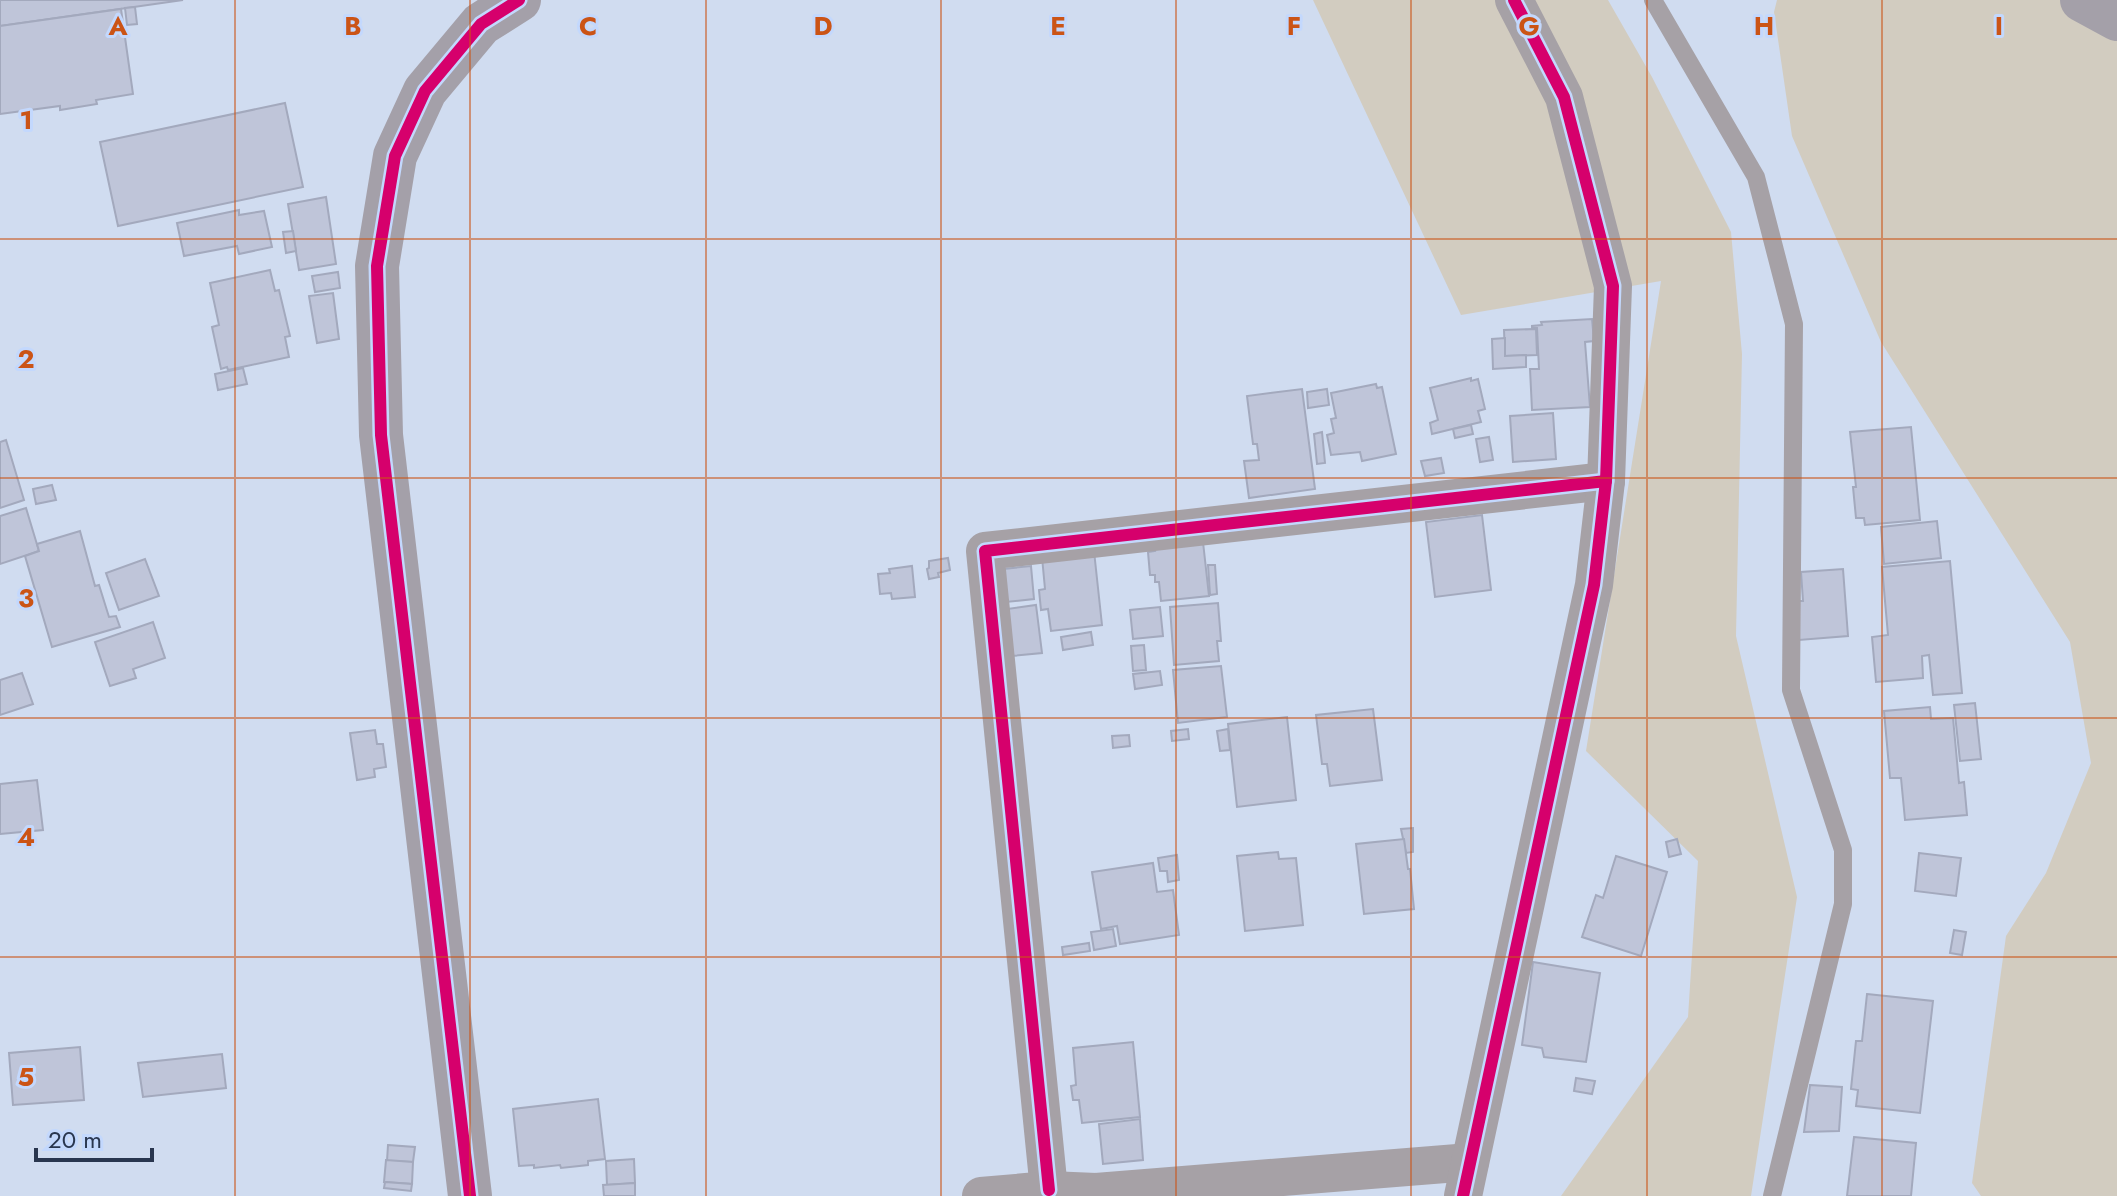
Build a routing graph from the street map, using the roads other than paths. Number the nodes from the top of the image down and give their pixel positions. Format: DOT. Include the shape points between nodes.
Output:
graph roads {
  1 [pos="519,0"];
  2 [pos="1514,0"];
  3 [pos="1653,0"];
  4 [pos="2082,0"];
  5 [pos="2117,19"];
  6 [pos="1606,481"];
  7 [pos="1467,1179"];
  8 [pos="1049,1190"];
  9 [pos="1096,1194"];
  10 [pos="470,1196"];
  11 [pos="981,1196"];
  12 [pos="1772,1196"];
  1 -- 10 [label="street" via="481,24 425,91 395,156 377,266 381,435"];
  2 -- 6 [label="street" via="1564,97 1613,286"];
  3 -- 12 [label="lane" via="1756,177 1794,324 1791,690 1843,850 1843,904"];
  4 -- 5 [label="street"];
  6 -- 7 [label="street" via="1594,585"];
  6 -- 8 [label="street" via="985,551"];
  7 -- 9 [label="street"];
  8 -- 9 [label="street"];
  8 -- 11 [label="street"];
}
